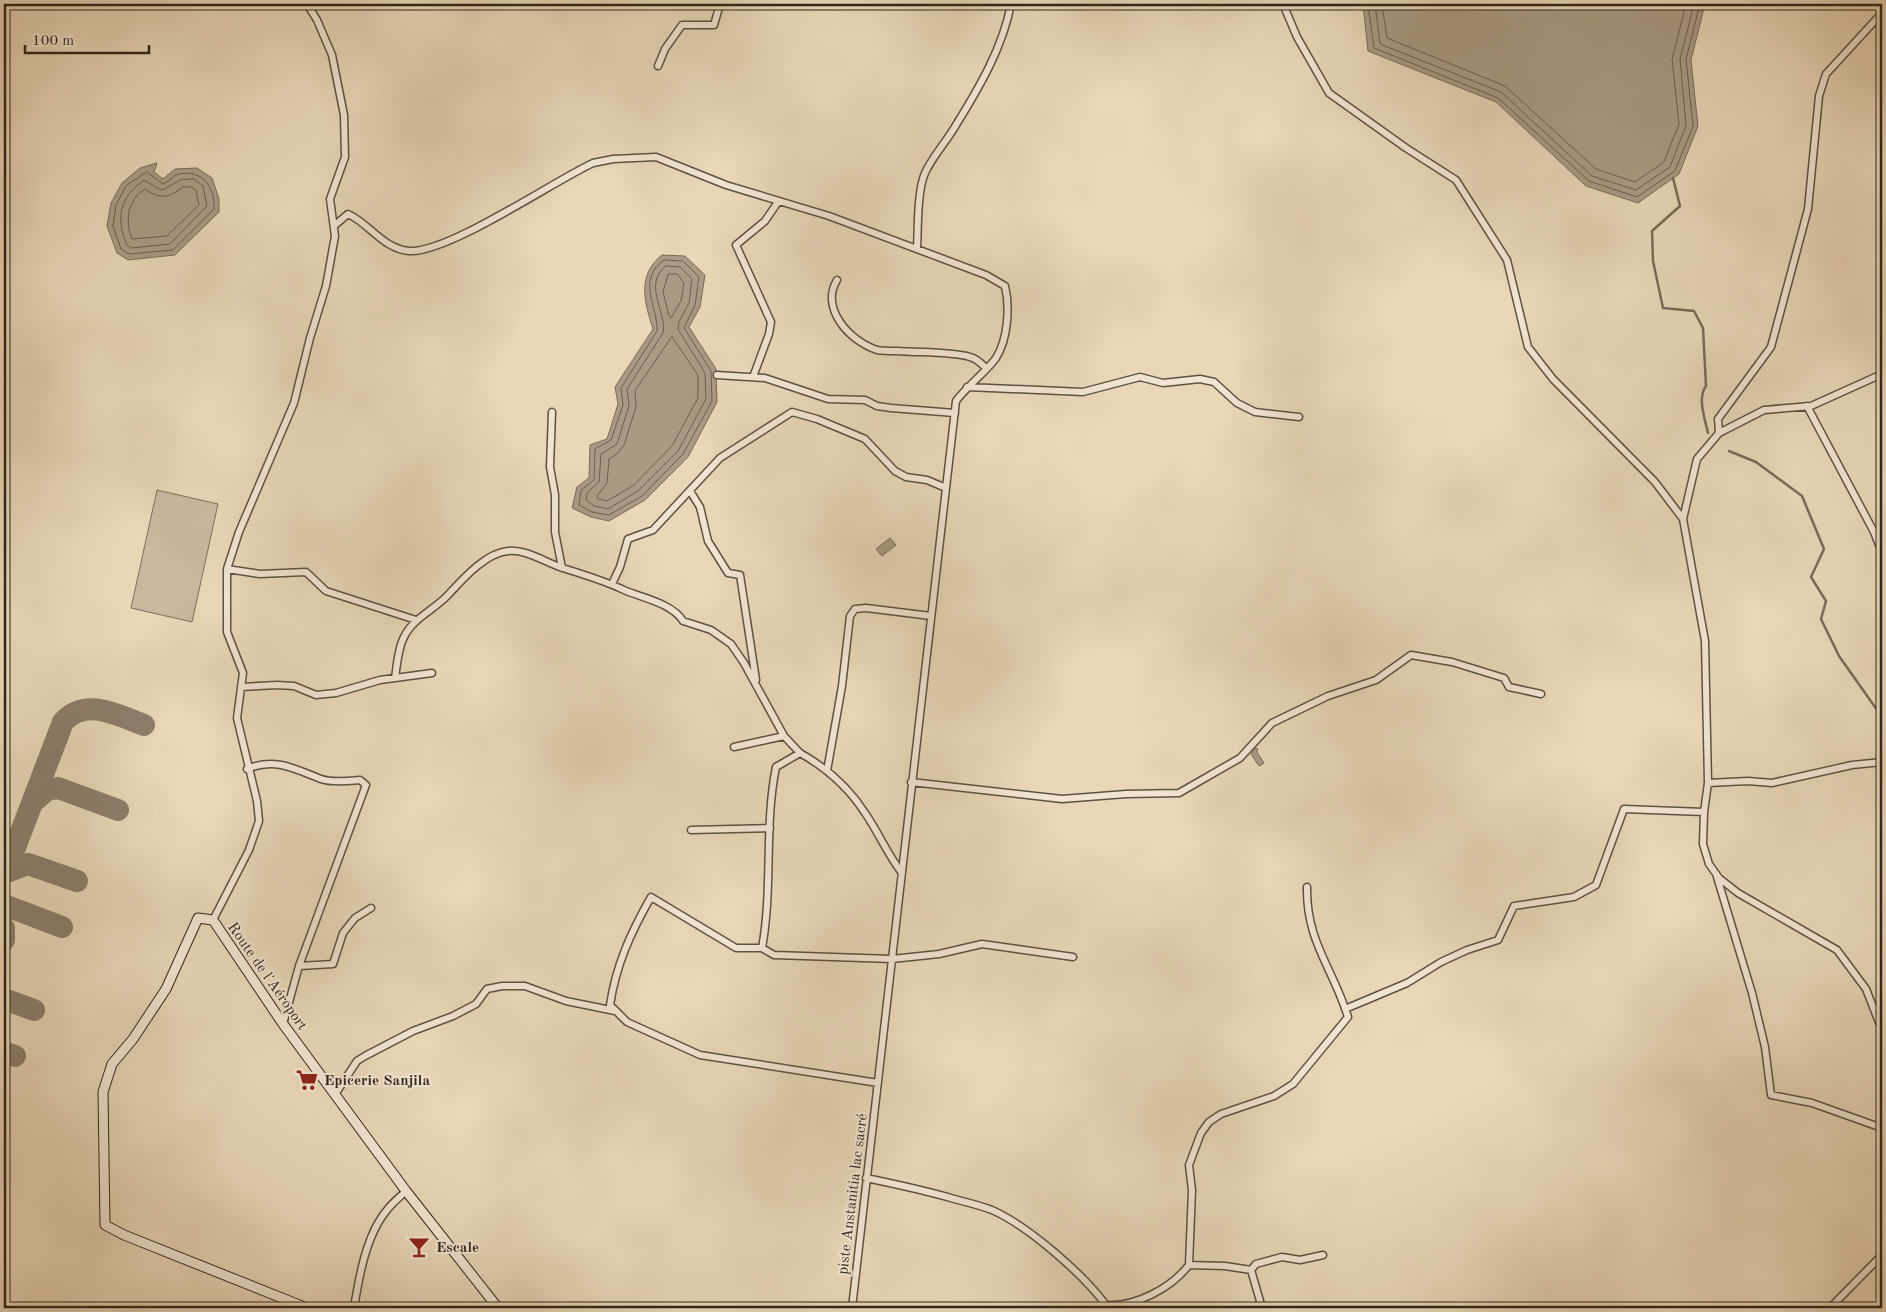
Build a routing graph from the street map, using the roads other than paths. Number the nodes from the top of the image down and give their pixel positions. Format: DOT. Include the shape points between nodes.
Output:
graph roads {
  1 [pos="307,4"];
  2 [pos="720,4"];
  3 [pos="1011,4"];
  4 [pos="1283,4"];
  5 [pos="1882,13"];
  6 [pos="658,66"];
  7 [pos="778,202"];
  8 [pos="335,225"];
  9 [pos="918,250"];
  10 [pos="837,280"];
  11 [pos="986,368"];
  12 [pos="717,374"];
  13 [pos="1882,374"];
  14 [pos="753,377"];
  15 [pos="967,386"];
  16 [pos="1807,406"];
  17 [pos="552,412"];
  18 [pos="955,413"];
  19 [pos="1299,417"];
  20 [pos="1719,433"];
  21 [pos="946,488"];
  22 [pos="690,491"];
  23 [pos="1683,519"];
  24 [pos="1882,553"];
  25 [pos="562,568"];
  26 [pos="227,569"];
  27 [pos="612,584"];
  28 [pos="931,616"];
  29 [pos="416,620"];
  30 [pos="432,673"];
  31 [pos="394,678"];
  32 [pos="757,686"];
  33 [pos="241,687"];
  34 [pos="1541,694"];
  35 [pos="784,736"];
  36 [pos="734,747"];
  37 [pos="800,752"];
  38 [pos="1882,762"];
  39 [pos="247,769"];
  40 [pos="827,771"];
  41 [pos="911,782"];
  42 [pos="1708,783"];
  43 [pos="1704,812"];
  44 [pos="770,828"];
  45 [pos="691,830"];
  46 [pos="902,873"];
  47 [pos="1716,875"];
  48 [pos="1307,887"];
  49 [pos="371,908"];
  50 [pos="213,920"];
  51 [pos="762,948"];
  52 [pos="1073,957"];
  53 [pos="892,959"];
  54 [pos="299,966"];
  55 [pos="1346,1009"];
  56 [pos="616,1012"];
  57 [pos="283,1024"];
  58 [pos="1882,1027"];
  59 [pos="878,1083"];
  60 [pos="336,1093"];
  61 [pos="1882,1128"];
  62 [pos="866,1178"];
  63 [pos="406,1191"];
  64 [pos="1323,1255"];
  65 [pos="1882,1255"];
  66 [pos="1190,1265"];
  67 [pos="1251,1270"];
  68 [pos="307,1308"];
  69 [pos="354,1308"];
  70 [pos="498,1308"];
  71 [pos="852,1308"];
  72 [pos="1262,1308"];
  73 [pos="1830,1308"];
  1 -- 8 [label="street" via="332,55 344,115 345,157 330,199"];
  2 -- 6 [label="street" via="714,25 682,25 665,49"];
  3 -- 9 [label="street" via="1006,29 991,62 957,125 924,174"];
  4 -- 23 [label="street" via="1297,37 1329,93 1456,180 1507,260 1528,347 1553,379 1655,482"];
  5 -- 20 [label="street" via="1826,74 1819,96 1808,209 1771,347 1718,419"];
  7 -- 8 [label="street" via="656,157 613,159 593,163 453,238 409,251 390,245 348,214"];
  7 -- 9 [label="street" via="829,216"];
  7 -- 14 [label="street" via="765,221 736,245 771,322 770,334"];
  8 -- 26 [label="street" via="326,286 294,403 238,532"];
  9 -- 11 [label="street, piste Anstanitia lac sacré" via="1005,286 1008,300 1002,347"];
  10 -- 11 [label="street" via="830,301 834,313 841,324 860,340 877,350 972,357"];
  11 -- 15 [label="street, piste Anstanitia lac sacré"];
  12 -- 14 [label="street"];
  13 -- 16 [label="street"];
  14 -- 18 [label="street" via="828,399 865,400 877,406"];
  15 -- 18 [label="street, piste Anstanitia lac sacré" via="956,401"];
  15 -- 19 [label="street" via="1082,392 1140,377 1163,383 1200,379 1214,382 1237,404 1255,412"];
  16 -- 20 [label="street" via="1764,410"];
  16 -- 24 [label="street"];
  17 -- 25 [label="street" via="550,467 555,496 555,532"];
  18 -- 21 [label="street, piste Anstanitia lac sacré"];
  20 -- 23 [label="street" via="1697,459"];
  21 -- 22 [label="street" via="895,471 864,440 817,419 792,412 720,458"];
  21 -- 28 [label="street, piste Anstanitia lac sacré"];
  22 -- 27 [label="street" via="653,530 628,539"];
  22 -- 32 [label="street" via="700,507 708,541 719,562 728,573 740,575"];
  23 -- 42 [label="street" via="1705,641"];
  25 -- 27 [label="street"];
  25 -- 29 [label="street" via="528,554 508,551 486,561 463,578 448,596"];
  26 -- 29 [label="street" via="260,574 306,572 326,591"];
  26 -- 33 [label="street" via="227,632 243,673"];
  27 -- 32 [label="street" via="668,608 683,622 711,630 730,644"];
  28 -- 40 [label="street" via="866,608 855,609 850,616"];
  28 -- 41 [label="street, piste Anstanitia lac sacré"];
  29 -- 31 [label="street" via="403,638"];
  30 -- 31 [label="street"];
  31 -- 33 [label="street" via="316,695 294,686 277,684"];
  32 -- 35 [label="street"];
  33 -- 39 [label="street" via="237,718"];
  34 -- 41 [label="street" via="1509,687 1504,678 1452,662 1411,655 1376,680 1328,696 1272,723 1240,758 1178,793 1062,799"];
  35 -- 36 [label="street"];
  35 -- 37 [label="street"];
  37 -- 40 [label="street"];
  37 -- 44 [label="street" via="776,767"];
  38 -- 42 [label="street" via="1852,765 1772,783"];
  39 -- 50 [label="street" via="257,801 259,821 249,850"];
  39 -- 54 [label="street" via="268,762 290,766 323,780 360,780 366,785"];
  40 -- 46 [label="street" via="866,813"];
  41 -- 46 [label="street, piste Anstanitia lac sacré"];
  42 -- 43 [label="street"];
  43 -- 47 [label="street" via="1703,844"];
  43 -- 55 [label="street" via="1624,809 1596,885 1574,897 1514,906 1498,940 1440,962 1407,983"];
  44 -- 45 [label="street"];
  44 -- 51 [label="street"];
  46 -- 53 [label="street, piste Anstanitia lac sacré"];
  47 -- 58 [label="street" via="1738,894 1837,950 1866,989"];
  47 -- 61 [label="street" via="1752,993 1771,1095 1812,1103"];
  48 -- 55 [label="street" via="1308,920 1313,937"];
  49 -- 54 [label="street" via="355,918 342,933 332,964"];
  50 -- 57 [label="main road, Route de l'Aéroport"];
  50 -- 68 [label="main road, Route de l'Aéroport" via="198,918 166,989 112,1064 103,1092 104,1211 107,1227"];
  51 -- 53 [label="street" via="774,955"];
  51 -- 56 [label="street" via="736,948 650,897 629,935 614,977 610,1006"];
  52 -- 53 [label="street" via="982,944 939,954"];
  53 -- 59 [label="street, piste Anstanitia lac sacré"];
  54 -- 57 [label="street"];
  55 -- 66 [label="street" via="1348,1016 1293,1084 1274,1096 1221,1114 1201,1133 1189,1165 1192,1190"];
  56 -- 59 [label="street" via="627,1022 700,1056"];
  56 -- 60 [label="street" via="566,1001 525,986 486,989 476,1004 365,1056 357,1062"];
  57 -- 60 [label="main road, Route de l'Aéroport"];
  59 -- 62 [label="street, piste Anstanitia lac sacré"];
  60 -- 63 [label="main road, Route de l'Aéroport"];
  62 -- 66 [label="street" via="926,1190 992,1211 1021,1227 1068,1265 1094,1288 1106,1305 1134,1301 1153,1293 1171,1284"];
  62 -- 71 [label="street, piste Anstanitia lac sacré"];
  63 -- 69 [label="street" via="386,1210 377,1226"];
  63 -- 70 [label="main road, Route de l'Aéroport"];
  64 -- 67 [label="street" via="1300,1260 1282,1257 1256,1264"];
  65 -- 73 [label="street"];
  66 -- 67 [label="street"];
  67 -- 72 [label="street"];
}
